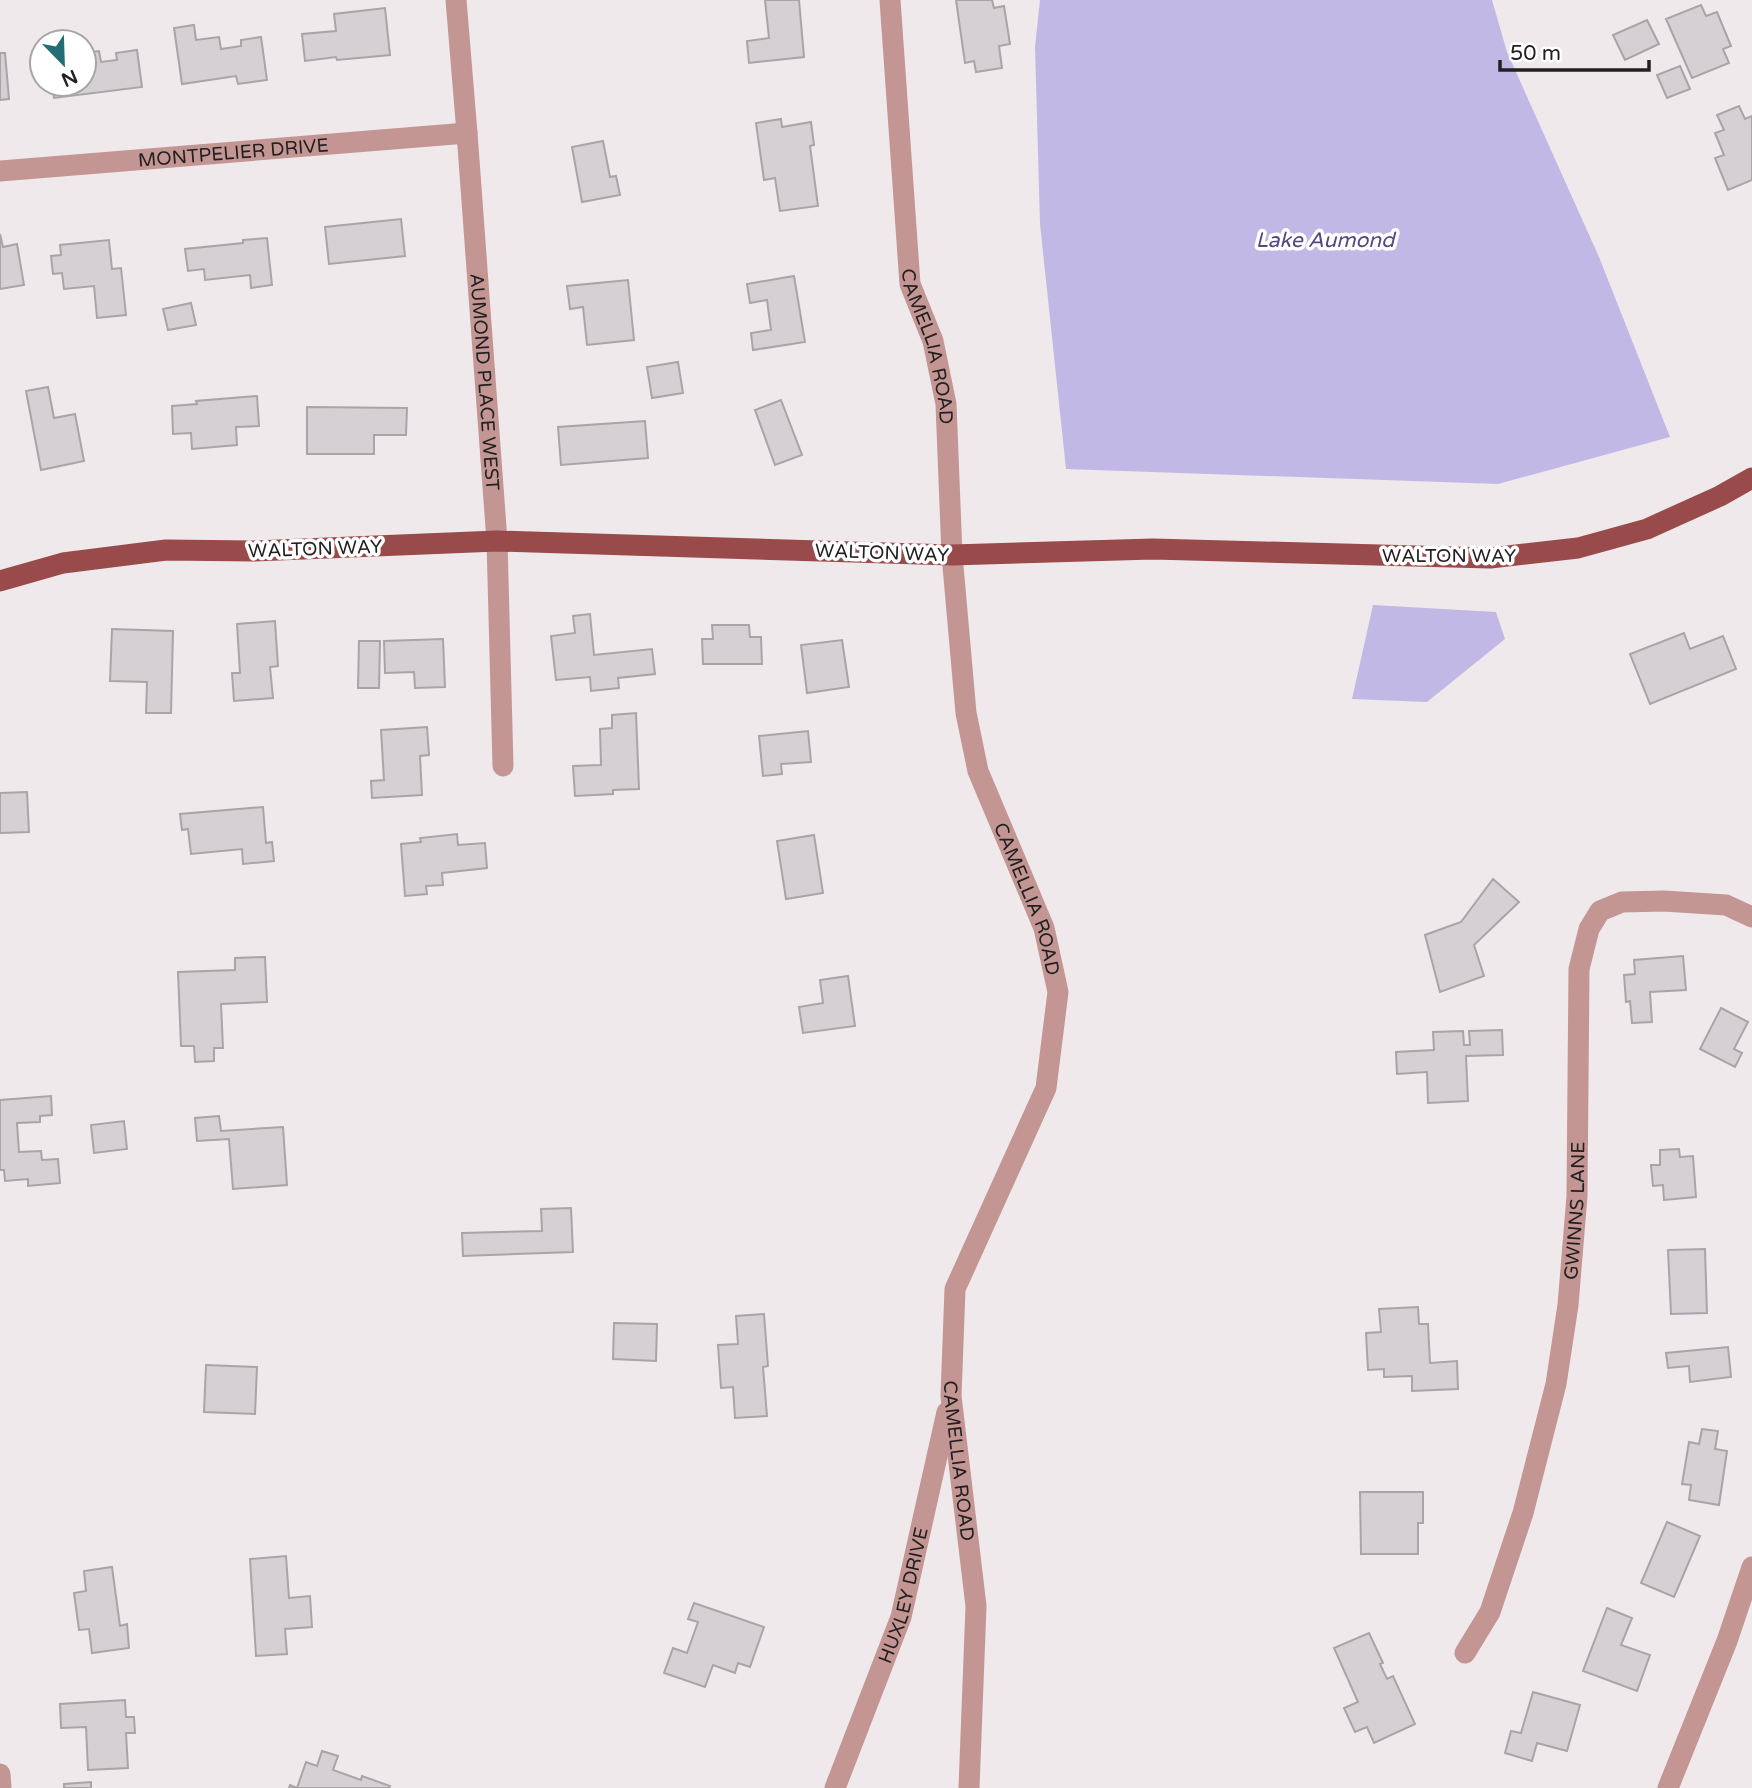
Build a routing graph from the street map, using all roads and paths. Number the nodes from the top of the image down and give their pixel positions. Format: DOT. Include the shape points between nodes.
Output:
graph roads {
  1 [pos="456,0"];
  2 [pos="890,0"];
  3 [pos="467,134"];
  4 [pos="0,171"];
  5 [pos="1749,484"];
  6 [pos="496,541"];
  7 [pos="952,555"];
  8 [pos="0,581"];
  9 [pos="503,766"];
  10 [pos="1752,917"];
  11 [pos="951,1396"];
  12 [pos="1752,1567"];
  13 [pos="1465,1653"];
  14 [pos="0,1774"];
  15 [pos="1,1788"];
  16 [pos="835,1788"];
  17 [pos="969,1788"];
  18 [pos="1668,1788"];
  1 -- 3 [label="street, AUMOND PLACE WEST"];
  2 -- 7 [label="street, CAMELLIA ROAD" via="910,284 933,341 946,404"];
  3 -- 4 [label="street, MONTPELIER DRIVE"];
  3 -- 6 [label="street, AUMOND PLACE WEST"];
  5 -- 7 [label="main road, WALTON WAY" via="1647,529 1578,548 1490,558 1153,549"];
  6 -- 7 [label="main road, WALTON WAY"];
  6 -- 8 [label="main road, WALTON WAY" via="166,550 63,563"];
  6 -- 9 [label="street, AUMOND PLACE WEST"];
  7 -- 11 [label="street, CAMELLIA ROAD" via="966,713 978,771 1044,928 1058,992 1046,1088 955,1289"];
  10 -- 13 [label="street, GWINNS LANE" via="1726,905 1622,902 1600,911 1589,929 1579,969 1577,1196 1569,1305 1556,1384 1523,1513 1490,1612"];
  11 -- 16 [label="street, HUXLEY DRIVE" via="901,1617"];
  11 -- 17 [label="street, CAMELLIA ROAD" via="976,1606"];
  12 -- 18 [label="street"];
  14 -- 15 [label="street"];
}
